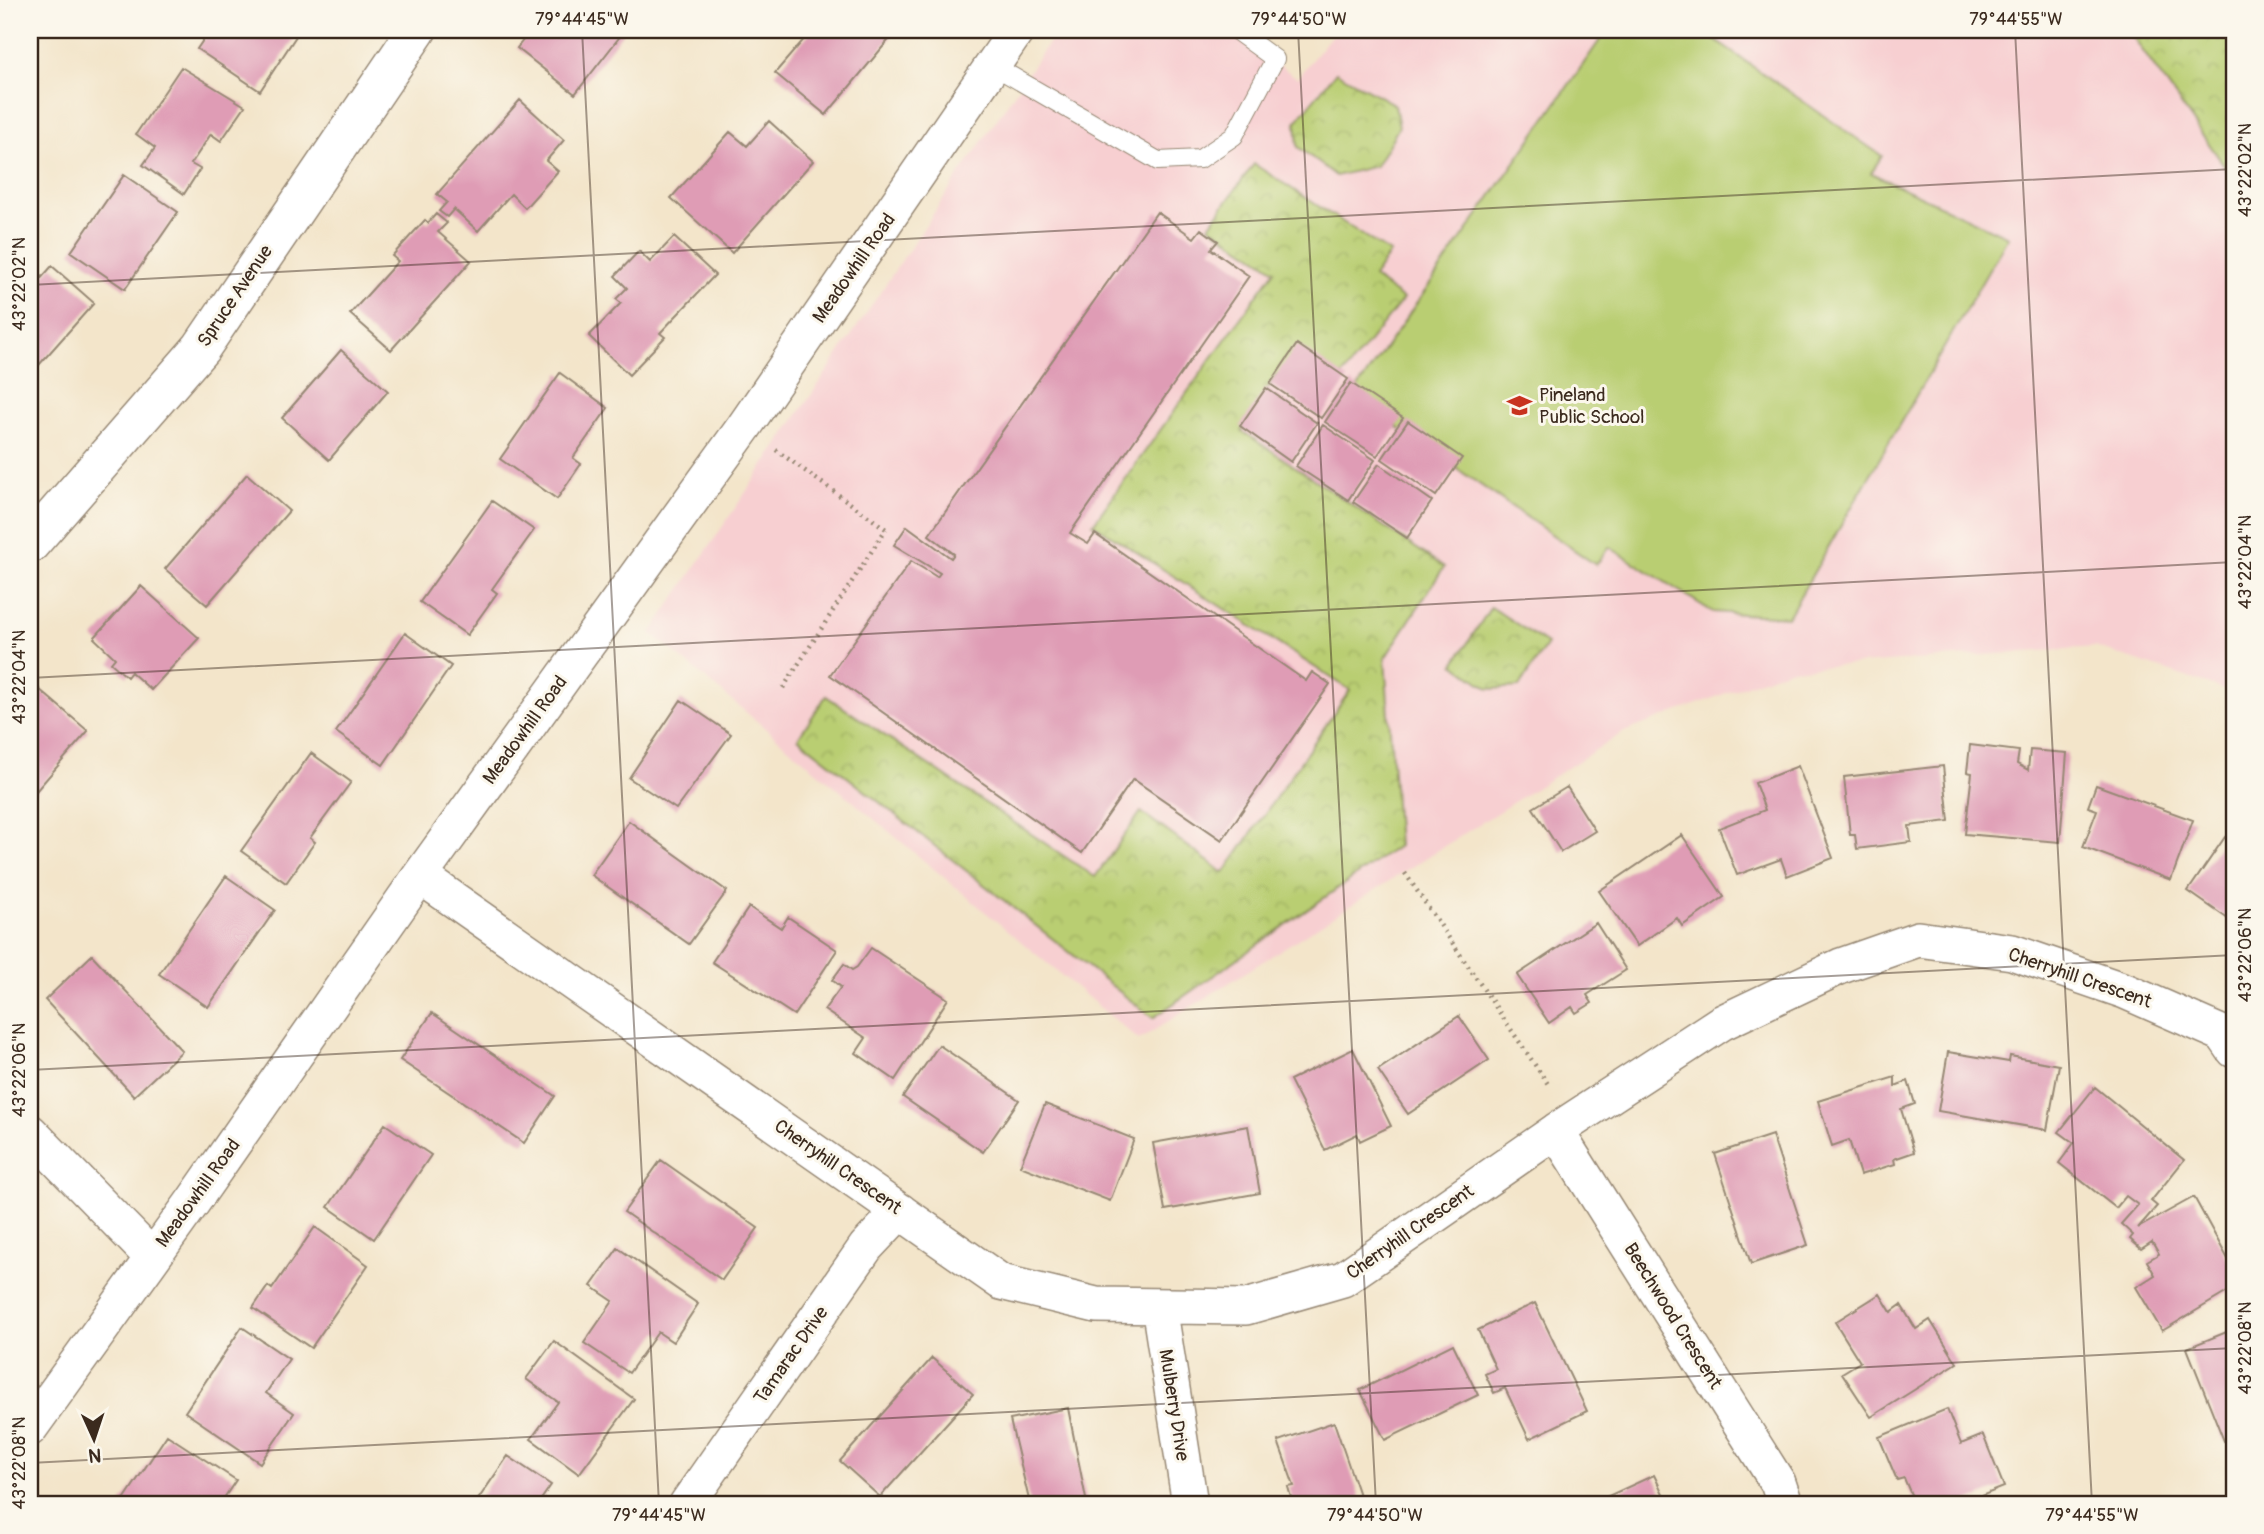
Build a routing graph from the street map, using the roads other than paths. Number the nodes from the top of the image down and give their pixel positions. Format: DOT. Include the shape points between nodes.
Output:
graph roads {
  1 [pos="417,30"];
  2 [pos="1017,30"];
  3 [pos="1236,30"];
  4 [pos="994,66"];
  5 [pos="30,544"];
  6 [pos="419,876"];
  7 [pos="2234,1050"];
  8 [pos="1564,1126"];
  9 [pos="30,1132"];
  10 [pos="900,1211"];
  11 [pos="152,1257"];
  12 [pos="1159,1306"];
  13 [pos="30,1427"];
  14 [pos="687,1504"];
  15 [pos="1190,1504"];
  16 [pos="1785,1504"];
  1 -- 5 [label="street, Spruce Avenue" via="201,348"];
  2 -- 4 [label="street, Meadowhill Road"];
  3 -- 4 [label="lane" via="1275,59 1234,136 1200,159 1158,161"];
  4 -- 6 [label="street, Meadowhill Road" via="744,427"];
  6 -- 10 [label="street, Cherryhill Crescent"];
  6 -- 11 [label="street, Meadowhill Road"];
  7 -- 8 [label="street, Cherryhill Crescent" via="2223,1034 2125,991 2012,952 1918,939 1841,966 1721,1023"];
  8 -- 12 [label="street, Cherryhill Crescent" via="1343,1279 1246,1307"];
  8 -- 16 [label="street, Beechwood Crescent" via="1778,1483"];
  9 -- 11 [label="street"];
  10 -- 12 [label="street, Cherryhill Crescent" via="1001,1282 1096,1305"];
  10 -- 14 [label="street, Tamarac Drive" via="866,1247"];
  11 -- 13 [label="street, Meadowhill Road"];
  12 -- 15 [label="street, Mulberry Drive"];
}
